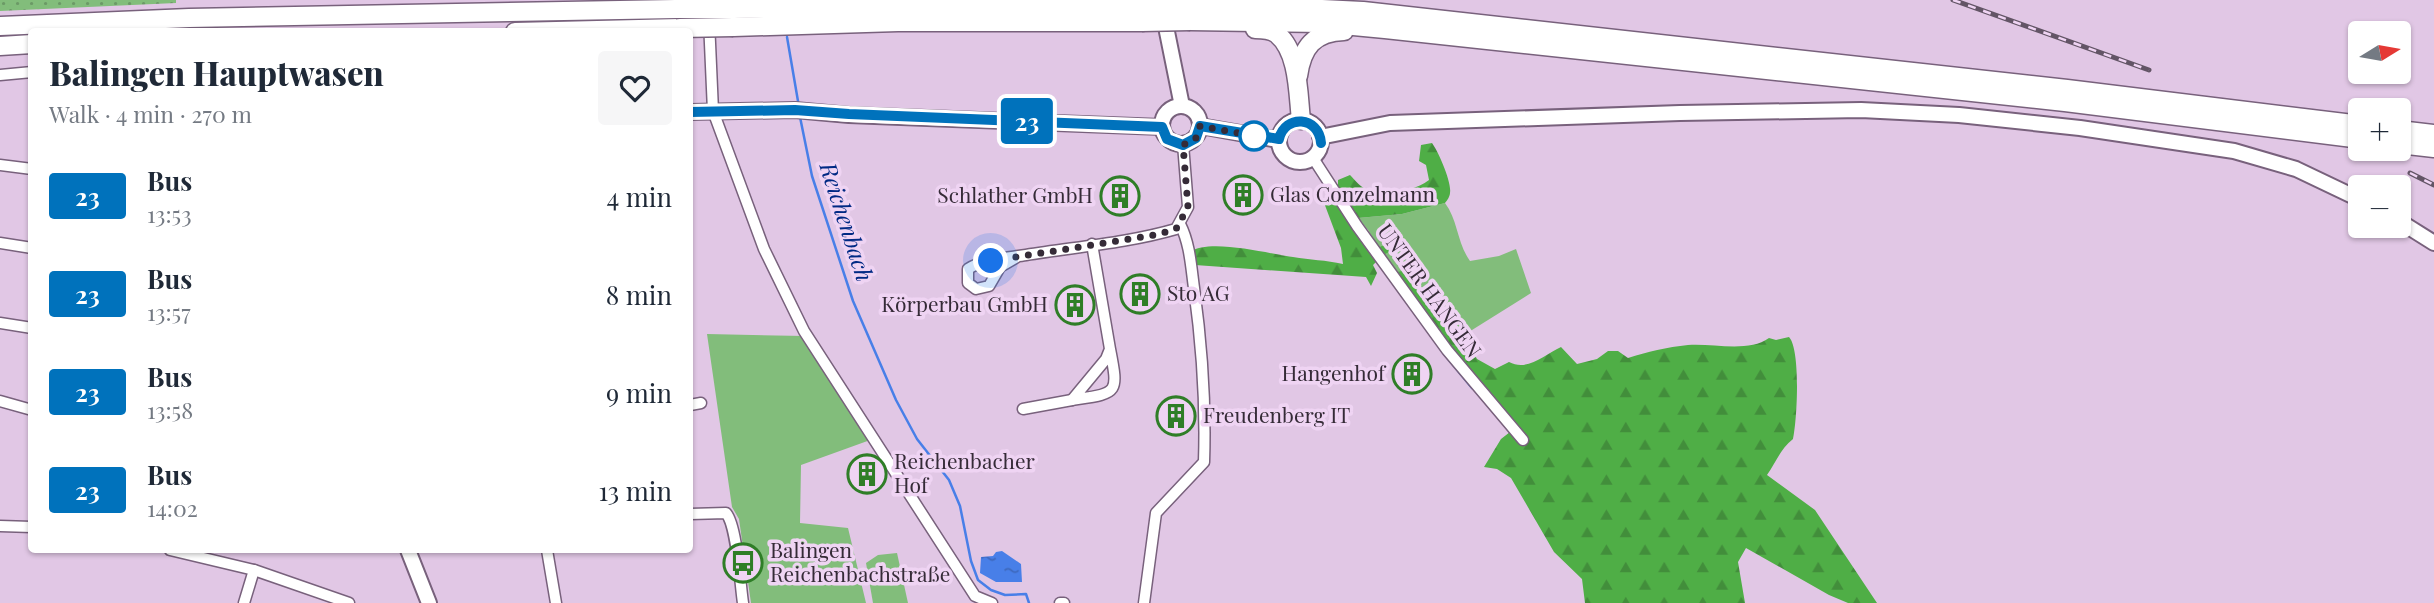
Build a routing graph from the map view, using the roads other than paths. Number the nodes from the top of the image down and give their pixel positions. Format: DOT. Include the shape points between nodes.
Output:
graph roads {
  1 [pos="704,0"];
  2 [pos="1160,0"];
  3 [pos="1023,2"];
  4 [pos="900,3"];
  5 [pos="1189,13"];
  6 [pos="1141,14"];
  7 [pos="733,18"];
  8 [pos="1211,21"];
  9 [pos="3,25"];
  10 [pos="680,28"];
  11 [pos="1385,30"];
  12 [pos="28,44"];
  13 [pos="0,46"];
  14 [pos="28,72"];
  15 [pos="0,75"];
  16 [pos="1297,87"];
  17 [pos="1182,106"];
  18 [pos="713,111"];
  19 [pos="693,112"];
  20 [pos="1301,120"];
  21 [pos="2348,123"];
  22 [pos="1200,126"];
  23 [pos="1162,127"];
  24 [pos="2411,131"];
  25 [pos="2434,134"];
  26 [pos="1320,137"];
  27 [pos="2348,137"];
  28 [pos="1279,139"];
  29 [pos="1183,145"];
  30 [pos="2411,145"];
  31 [pos="2434,148"];
  32 [pos="1312,158"];
  33 [pos="0,165"];
  34 [pos="28,168"];
  35 [pos="2348,193"];
  36 [pos="1180,224"];
  37 [pos="2411,229"];
  38 [pos="0,243"];
  39 [pos="2434,243"];
  40 [pos="1092,244"];
  41 [pos="28,247"];
  42 [pos="1017,257"];
  43 [pos="0,323"];
  44 [pos="28,327"];
  45 [pos="1110,348"];
  46 [pos="1072,400"];
  47 [pos="0,401"];
  48 [pos="701,403"];
  49 [pos="693,404"];
  50 [pos="28,409"];
  51 [pos="1023,409"];
  52 [pos="1523,440"];
  53 [pos="693,514"];
  54 [pos="0,526"];
  55 [pos="28,527"];
  56 [pos="183,553"];
  57 [pos="409,553"];
  58 [pos="547,553"];
  59 [pos="254,570"];
  60 [pos="244,603"];
  61 [pos="349,603"];
  62 [pos="429,603"];
  63 [pos="554,603"];
  64 [pos="743,603"];
  65 [pos="992,603"];
  66 [pos="1144,603"];
  1 -- 18 [label="street"];
  2 -- 17 [label="street"];
  3 -- 4 [label="highway"];
  3 -- 6 [label="highway"];
  4 -- 7 [label="highway"];
  5 -- 6 [label="highway, bridge"];
  5 -- 8 [label="highway"];
  5 -- 21 [label="highway" via="1281,7 1377,13"];
  6 -- 7 [label="highway" via="898,22"];
  7 -- 9 [label="highway, bridge" via="676,9"];
  7 -- 10 [label="highway, bridge"];
  8 -- 11 [label="highway" via="1322,23"];
  8 -- 16 [label="highway" via="1276,33 1293,62"];
  11 -- 16 [label="highway" via="1330,32 1314,40 1301,58"];
  11 -- 27 [label="highway" via="2052,100"];
  12 -- 13 [label="highway"];
  14 -- 15 [label="street"];
  16 -- 20 [label="highway"];
  17 -- 22 [label="street" via="1195,112"];
  17 -- 23 [label="street" via="1167,112"];
  18 -- 19 [label="street"];
  18 -- 23 [label="street" via="795,110"];
  18 -- 65 [label="street" via="764,249 804,331 975,596"];
  20 -- 26 [label="street" via="1313,125"];
  20 -- 28 [label="street" via="1289,124"];
  22 -- 28 [label="street"];
  22 -- 29 [label="street" via="1196,138"];
  23 -- 29 [label="street" via="1167,139"];
  24 -- 25 [label="highway"];
  26 -- 32 [label="street" via="1320,148"];
  26 -- 35 [label="street" via="1390,123 1786,110 1948,114 2234,151 2286,166"];
  28 -- 32 [label="street" via="1287,158 1300,162"];
  29 -- 36 [label="street" via="1188,207"];
  30 -- 31 [label="highway"];
  32 -- 52 [label="street, UNTER HANGEN" via="1447,350"];
  33 -- 34 [label="street"];
  36 -- 40 [label="street" via="1155,235"];
  36 -- 66 [label="street" via="1189,249 1200,330 1206,409 1204,462 1156,513"];
  37 -- 39 [label="street"];
  38 -- 41 [label="street"];
  40 -- 42 [label="street"];
  40 -- 45 [label="street"];
  42 -- 42 [label="street" via="975,264 968,269 968,282 976,289 989,286 1000,267"];
  43 -- 44 [label="street"];
  45 -- 46 [label="street"];
  45 -- 46 [label="street" via="1115,387 1102,396"];
  46 -- 51 [label="street"];
  47 -- 50 [label="street"];
  48 -- 49 [label="street"];
  53 -- 64 [label="street" via="726,513 733,527"];
  54 -- 55 [label="street"];
  56 -- 59 [label="street"];
  57 -- 62 [label="street"];
  58 -- 63 [label="street"];
  59 -- 60 [label="street"];
  59 -- 61 [label="street"];
}
